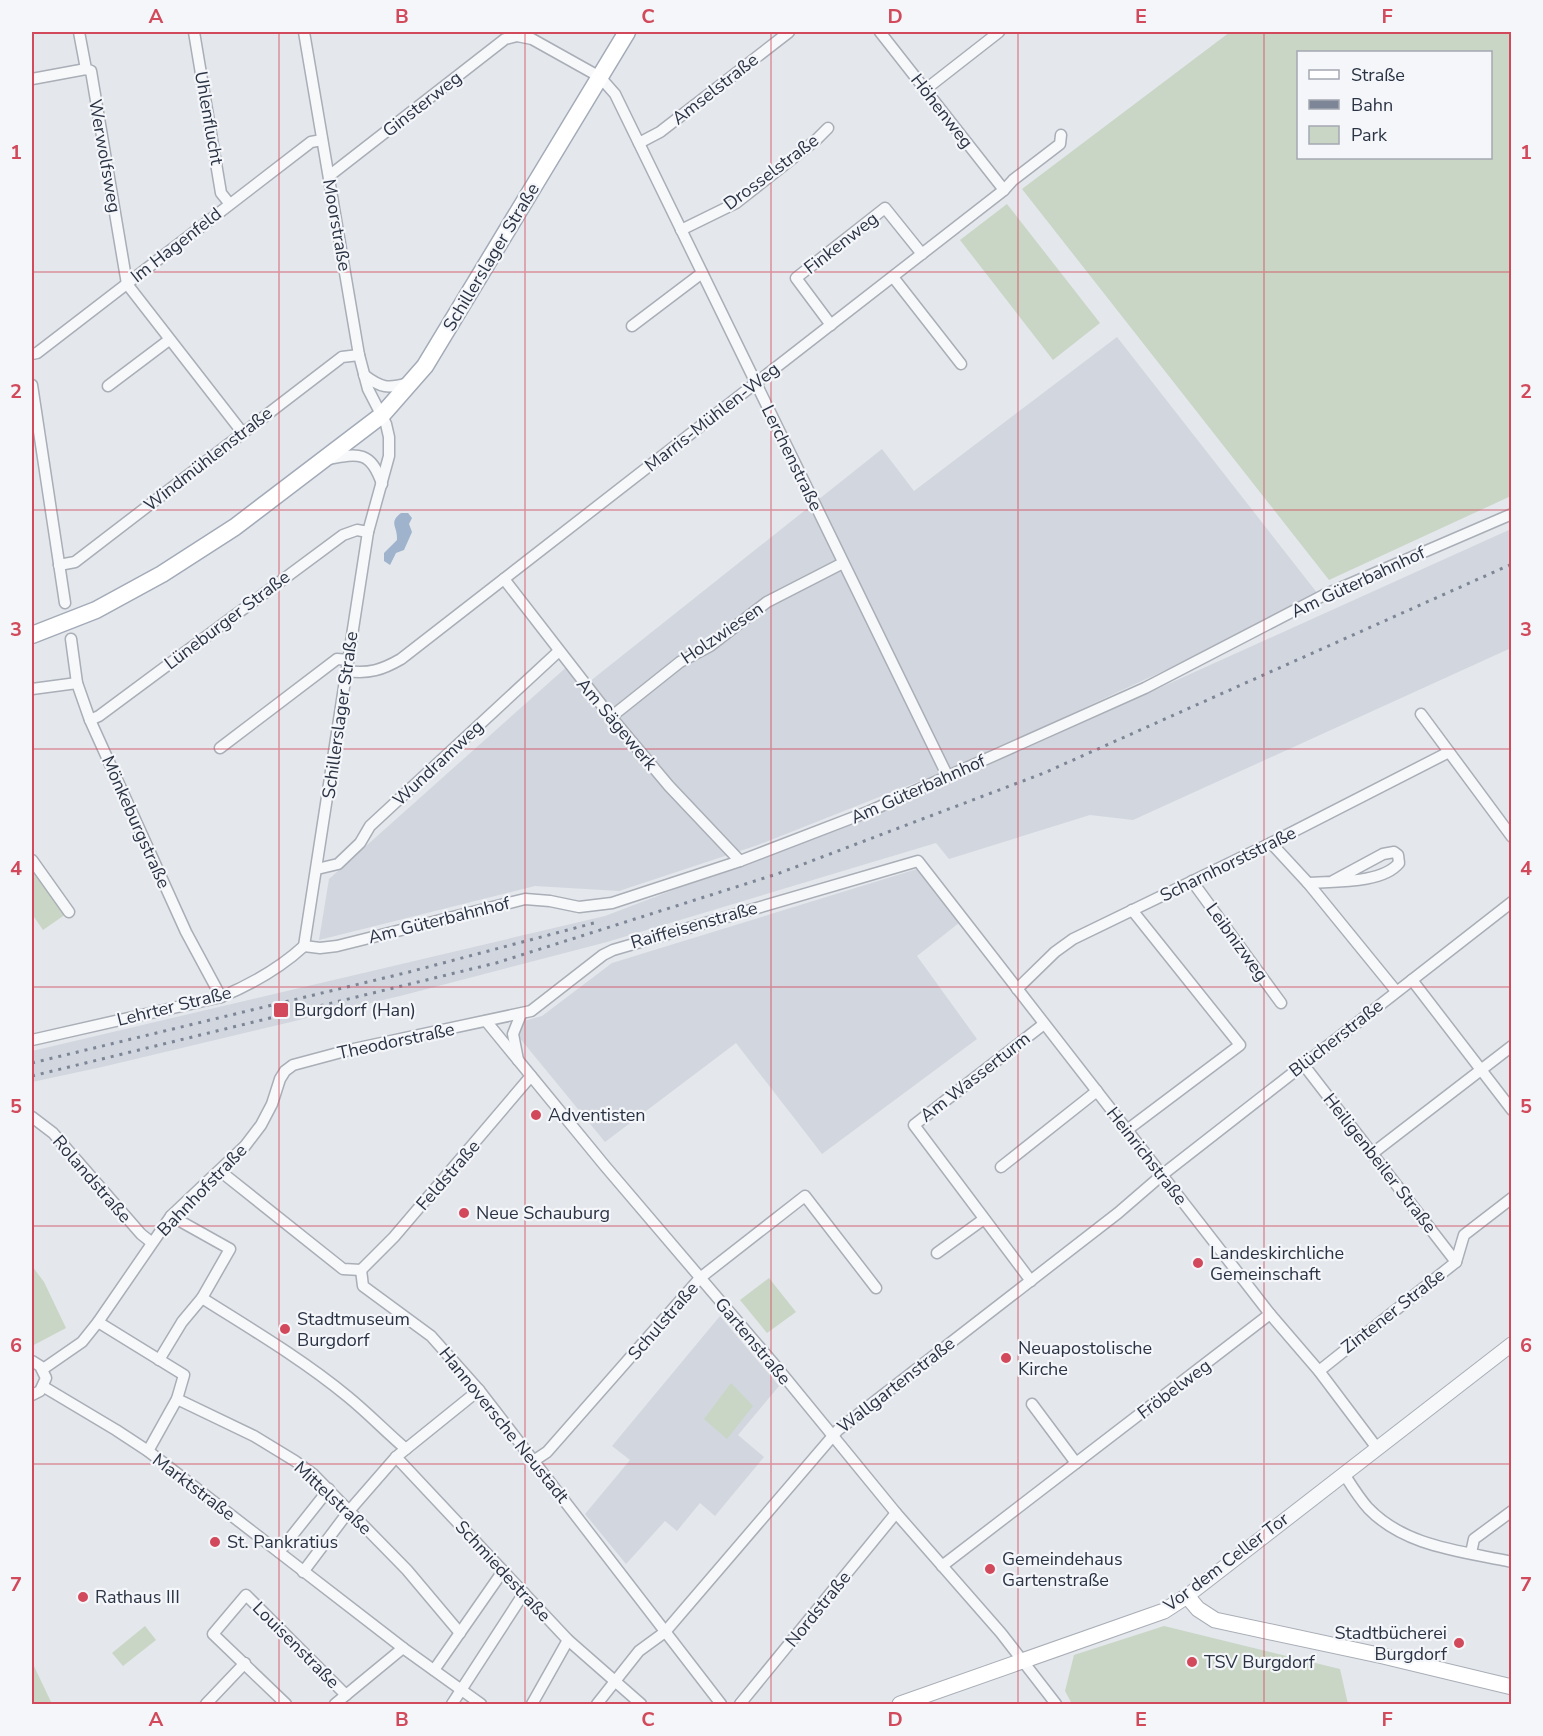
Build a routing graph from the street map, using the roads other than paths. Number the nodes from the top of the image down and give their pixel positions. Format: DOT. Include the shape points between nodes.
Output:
graph roads {
  1 [pos="79,32"];
  2 [pos="194,32"];
  3 [pos="304,32"];
  4 [pos="627,32"];
  5 [pos="789,32"];
  6 [pos="880,32"];
  7 [pos="999,32"];
  8 [pos="516,34"];
  9 [pos="86,69"];
  10 [pos="600,77"];
  11 [pos="32,79"];
  12 [pos="926,89"];
  13 [pos="828,128"];
  14 [pos="1061,135"];
  15 [pos="322,140"];
  16 [pos="639,143"];
  17 [pos="329,176"];
  18 [pos="1004,190"];
  19 [pos="229,203"];
  20 [pos="681,230"];
  21 [pos="922,254"];
  22 [pos="702,273"];
  23 [pos="893,277"];
  24 [pos="127,284"];
  25 [pos="831,325"];
  26 [pos="632,326"];
  27 [pos="169,340"];
  28 [pos="32,354"];
  29 [pos="359,355"];
  30 [pos="961,364"];
  31 [pos="364,375"];
  32 [pos="412,383"];
  33 [pos="755,384"];
  34 [pos="32,385"];
  35 [pos="108,386"];
  36 [pos="382,415"];
  37 [pos="242,432"];
  38 [pos="326,459"];
  39 [pos="382,484"];
  40 [pos="1506,517"];
  41 [pos="368,532"];
  42 [pos="843,563"];
  43 [pos="59,565"];
  44 [pos="504,579"];
  45 [pos="65,603"];
  46 [pos="32,634"];
  47 [pos="71,639"];
  48 [pos="559,651"];
  49 [pos="348,665"];
  50 [pos="77,683"];
  51 [pos="32,689"];
  52 [pos="1420,714"];
  53 [pos="610,717"];
  54 [pos="90,720"];
  55 [pos="220,748"];
  56 [pos="1449,752"];
  57 [pos="948,777"];
  58 [pos="1512,837"];
  59 [pos="1271,843"];
  60 [pos="32,860"];
  61 [pos="740,861"];
  62 [pos="918,861"];
  63 [pos="317,869"];
  64 [pos="1192,881"];
  65 [pos="1333,881"];
  66 [pos="1308,883"];
  67 [pos="1512,902"];
  68 [pos="1132,910"];
  69 [pos="69,912"];
  70 [pos="304,946"];
  71 [pos="1412,980"];
  72 [pos="1017,989"];
  73 [pos="1396,991"];
  74 [pos="221,997"];
  75 [pos="1281,1003"];
  76 [pos="521,1014"];
  77 [pos="486,1022"];
  78 [pos="1044,1024"];
  79 [pos="32,1040"];
  80 [pos="1512,1046"];
  81 [pos="518,1060"];
  82 [pos="305,1062"];
  83 [pos="1303,1064"];
  84 [pos="1480,1071"];
  85 [pos="531,1076"];
  86 [pos="1097,1091"];
  87 [pos="1512,1110"];
  88 [pos="32,1117"];
  89 [pos="1127,1130"];
  90 [pos="1373,1153"];
  91 [pos="1001,1167"];
  92 [pos="220,1171"];
  93 [pos="1162,1175"];
  94 [pos="1512,1198"];
  95 [pos="171,1216"];
  96 [pos="984,1218"];
  97 [pos="152,1242"];
  98 [pos="937,1253"];
  99 [pos="1456,1262"];
  100 [pos="361,1270"];
  101 [pos="700,1278"];
  102 [pos="1031,1281"];
  103 [pos="876,1288"];
  104 [pos="202,1298"];
  105 [pos="1270,1314"];
  106 [pos="98,1322"];
  107 [pos="1512,1344"];
  108 [pos="159,1360"];
  109 [pos="32,1361"];
  110 [pos="43,1369"];
  111 [pos="1319,1371"];
  112 [pos="44,1387"];
  113 [pos="479,1390"];
  114 [pos="32,1395"];
  115 [pos="177,1400"];
  116 [pos="1032,1404"];
  117 [pos="832,1436"];
  118 [pos="1377,1448"];
  119 [pos="406,1449"];
  120 [pos="148,1451"];
  121 [pos="396,1457"];
  122 [pos="535,1460"];
  123 [pos="1076,1463"];
  124 [pos="1344,1474"];
  125 [pos="329,1489"];
  126 [pos="349,1511"];
  127 [pos="1512,1511"];
  128 [pos="896,1513"];
  129 [pos="279,1552"];
  130 [pos="1471,1553"];
  131 [pos="1512,1562"];
  132 [pos="942,1566"];
  133 [pos="503,1571"];
  134 [pos="303,1572"];
  135 [pos="524,1593"];
  136 [pos="1187,1596"];
  137 [pos="665,1632"];
  138 [pos="460,1633"];
  139 [pos="568,1640"];
  140 [pos="404,1648"];
  141 [pos="1021,1661"];
  142 [pos="245,1663"];
  143 [pos="434,1670"];
  144 [pos="615,1680"];
  145 [pos="1512,1687"];
  146 [pos="462,1690"];
  147 [pos="346,1695"];
  148 [pos="206,1704"];
  149 [pos="286,1704"];
  150 [pos="335,1704"];
  151 [pos="452,1704"];
  152 [pos="482,1704"];
  153 [pos="532,1704"];
  154 [pos="597,1704"];
  155 [pos="641,1704"];
  156 [pos="721,1704"];
  157 [pos="740,1704"];
  158 [pos="900,1704"];
  159 [pos="1056,1704"];
  1 -- 9 [label="street, Werwolfsweg"];
  2 -- 19 [label="street, Uhlenflucht" via="221,193"];
  3 -- 15 [label="street, Moorstraße"];
  4 -- 10 [label="main road, Schillerslager Straße"];
  5 -- 16 [label="street, Amselstraße" via="660,132"];
  6 -- 12 [label="street, Höhenweg"];
  7 -- 12 [label="street"];
  8 -- 10 [label="street"];
  8 -- 17 [label="street, Ginsterweg"];
  9 -- 11 [label="street"];
  9 -- 24 [label="street, Werwolfsweg" via="91,71"];
  10 -- 16 [label="street, Lerchenstraße" via="615,94"];
  10 -- 32 [label="main road, Schillerslager Straße"];
  12 -- 18 [label="street, Höhenweg"];
  13 -- 20 [label="street, Drosselstraße" via="736,203"];
  14 -- 18 [label="street, Marris-Mühlen-Weg" via="1059,144"];
  15 -- 17 [label="street, Moorstraße"];
  15 -- 19 [label="street, Im Hagenfeld" via="311,142"];
  16 -- 20 [label="street, Lerchenstraße"];
  17 -- 29 [label="street, Moorstraße"];
  18 -- 21 [label="street, Marris-Mühlen-Weg"];
  19 -- 24 [label="street, Im Hagenfeld"];
  20 -- 22 [label="street, Lerchenstraße"];
  21 -- 23 [label="street, Marris-Mühlen-Weg"];
  21 -- 25 [label="street, Finkenweg" via="885,208 796,278"];
  22 -- 26 [label="street"];
  22 -- 33 [label="street, Lerchenstraße"];
  23 -- 25 [label="street, Marris-Mühlen-Weg"];
  23 -- 30 [label="street"];
  24 -- 27 [label="street"];
  24 -- 28 [label="street, Im Hagenfeld"];
  25 -- 33 [label="street, Marris-Mühlen-Weg"];
  27 -- 35 [label="street"];
  27 -- 37 [label="street"];
  29 -- 31 [label="street, Moorstraße"];
  29 -- 37 [label="street, Windmühlenstraße" via="342,357"];
  31 -- 32 [label="street" via="387,387"];
  31 -- 36 [label="street, Moorstraße"];
  32 -- 36 [label="main road, Schillerslager Straße"];
  33 -- 42 [label="street, Lerchenstraße"];
  33 -- 44 [label="street, Marris-Mühlen-Weg"];
  34 -- 43 [label="street"];
  36 -- 38 [label="main road"];
  36 -- 39 [label="street, Schillerslager Straße" via="389,437 389,456"];
  37 -- 43 [label="street, Windmühlenstraße" via="75,561"];
  38 -- 39 [label="street" via="357,454 365,457 378,472"];
  38 -- 46 [label="main road" via="235,527 162,574 96,610"];
  39 -- 41 [label="street, Schillerslager Straße"];
  40 -- 57 [label="street, Am Güterbahnhof" via="1324,595 1145,688"];
  41 -- 49 [label="street, Schillerslager Straße"];
  41 -- 54 [label="street, Lüneburger Straße" via="357,530 343,535"];
  42 -- 53 [label="street, Holzwiesen" via="767,602 710,646 680,662"];
  42 -- 57 [label="street, Lerchenstraße"];
  43 -- 45 [label="street"];
  44 -- 48 [label="street, Am Sägewerk"];
  44 -- 49 [label="street, Marris-Mühlen-Weg" via="401,659 364,673"];
  47 -- 50 [label="street, Mönkeburgstraße"];
  48 -- 53 [label="street, Am Sägewerk"];
  48 -- 63 [label="street, Wundramweg" via="370,826 360,843 338,864"];
  49 -- 55 [label="street, Marris-Mühlen-Weg" via="337,659"];
  49 -- 63 [label="street, Schillerslager Straße"];
  50 -- 51 [label="street"];
  50 -- 54 [label="street, Mönkeburgstraße"];
  52 -- 56 [label="street"];
  53 -- 61 [label="street, Am Sägewerk"];
  54 -- 74 [label="street, Mönkeburgstraße" via="186,932"];
  56 -- 58 [label="street"];
  56 -- 59 [label="street, Scharnhorststraße"];
  57 -- 61 [label="street, Am Güterbahnhof" via="870,812"];
  59 -- 64 [label="street, Scharnhorststraße"];
  59 -- 66 [label="street"];
  60 -- 69 [label="street"];
  61 -- 70 [label="street, Am Güterbahnhof" via="612,903 579,907 525,898 337,946"];
  62 -- 72 [label="street, Heinrichstraße"];
  62 -- 76 [label="street, Raiffeisenstraße" via="613,950 541,1005"];
  63 -- 70 [label="street, Schillerslager Straße"];
  64 -- 68 [label="street, Scharnhorststraße"];
  64 -- 75 [label="street, Leibnizweg"];
  65 -- 65 [label="street" via="1359,880 1387,872 1399,863 1398,855 1383,854"];
  65 -- 66 [label="street"];
  66 -- 73 [label="street"];
  67 -- 71 [label="street, Blücherstraße"];
  68 -- 72 [label="street, Scharnhorststraße" via="1054,952"];
  68 -- 89 [label="street" via="1240,1045"];
  70 -- 74 [label="street, Lehrter Straße" via="284,964"];
  71 -- 73 [label="street, Blücherstraße"];
  71 -- 84 [label="street"];
  72 -- 78 [label="street, Heinrichstraße"];
  73 -- 83 [label="street, Blücherstraße"];
  74 -- 79 [label="street, Lehrter Straße"];
  76 -- 77 [label="street, Raiffeisenstraße"];
  76 -- 81 [label="street" via="513,1034"];
  77 -- 81 [label="street, Gartenstraße"];
  77 -- 82 [label="street, Theodorstraße"];
  78 -- 86 [label="street, Heinrichstraße"];
  78 -- 96 [label="street, Am Wasserturm" via="914,1125"];
  80 -- 84 [label="street"];
  81 -- 85 [label="street, Gartenstraße"];
  82 -- 92 [label="street, Bahnhofstraße" via="293,1065 282,1075 261,1125"];
  83 -- 90 [label="street, Heiligenbeiler Straße"];
  83 -- 93 [label="street, Blücherstraße"];
  84 -- 87 [label="street"];
  84 -- 90 [label="street"];
  85 -- 100 [label="street, Feldstraße" via="394,1238"];
  85 -- 101 [label="street, Gartenstraße"];
  86 -- 89 [label="street, Heinrichstraße"];
  86 -- 91 [label="street"];
  88 -- 97 [label="street, Rolandstraße" via="53,1133"];
  89 -- 93 [label="street, Heinrichstraße"];
  90 -- 99 [label="street, Heiligenbeiler Straße"];
  92 -- 95 [label="street, Bahnhofstraße"];
  92 -- 100 [label="street" via="344,1269"];
  93 -- 102 [label="street, Wallgartenstraße"];
  93 -- 105 [label="street, Heinrichstraße"];
  94 -- 99 [label="street, Zintener Straße" via="1464,1235"];
  95 -- 97 [label="street, Bahnhofstraße"];
  95 -- 104 [label="street" via="230,1249"];
  96 -- 98 [label="street"];
  96 -- 102 [label="street, Am Wasserturm"];
  97 -- 106 [label="street, Bahnhofstraße"];
  99 -- 111 [label="street, Zintener Straße"];
  100 -- 113 [label="street, Hannoversche Neustadt" via="363,1286 431,1336"];
  101 -- 103 [label="street, Schulstraße" via="805,1196"];
  101 -- 117 [label="street, Gartenstraße"];
  101 -- 122 [label="street, Schulstraße" via="547,1452"];
  102 -- 117 [label="street, Wallgartenstraße"];
  104 -- 108 [label="street"];
  104 -- 119 [label="street" via="283,1349 348,1397"];
  105 -- 111 [label="street, Heinrichstraße"];
  105 -- 123 [label="street, Fröbelweg"];
  106 -- 108 [label="street"];
  106 -- 110 [label="street, Bahnhofstraße" via="82,1342"];
  107 -- 118 [label="street, Vor dem Celler Tor"];
  108 -- 115 [label="street" via="184,1375"];
  109 -- 110 [label="street"];
  110 -- 112 [label="street"];
  111 -- 118 [label="street, Heinrichstraße"];
  112 -- 114 [label="street"];
  112 -- 120 [label="street, Marktstraße"];
  113 -- 119 [label="street"];
  113 -- 122 [label="street, Hannoversche Neustadt"];
  115 -- 120 [label="street"];
  115 -- 125 [label="street, Mittelstraße" via="254,1436 295,1461"];
  116 -- 123 [label="street"];
  117 -- 128 [label="street, Gartenstraße"];
  117 -- 137 [label="street, Wallgartenstraße"];
  118 -- 124 [label="street, Vor dem Celler Tor"];
  119 -- 121 [label="street"];
  120 -- 129 [label="street, Marktstraße"];
  121 -- 126 [label="street"];
  121 -- 133 [label="street, Schmiedestraße"];
  122 -- 137 [label="street, Hannoversche Neustadt"];
  123 -- 132 [label="street, Fröbelweg"];
  124 -- 130 [label="street" via="1367,1507 1388,1526 1411,1539"];
  124 -- 136 [label="street, Vor dem Celler Tor"];
  125 -- 126 [label="street, Mittelstraße"];
  125 -- 129 [label="street"];
  126 -- 134 [label="street"];
  126 -- 138 [label="street, Mittelstraße" via="407,1570"];
  127 -- 130 [label="street" via="1474,1539"];
  128 -- 132 [label="street, Gartenstraße"];
  128 -- 157 [label="street, Nordstraße"];
  129 -- 134 [label="street, Marktstraße"];
  130 -- 131 [label="street"];
  132 -- 141 [label="street, Gartenstraße"];
  133 -- 135 [label="street, Schmiedestraße"];
  133 -- 138 [label="street"];
  134 -- 140 [label="street, Marktstraße"];
  135 -- 139 [label="street, Schmiedestraße"];
  135 -- 146 [label="street"];
  136 -- 141 [label="main road, Vor dem Celler Tor" via="1164,1611"];
  136 -- 145 [label="main road" via="1215,1620"];
  137 -- 144 [label="street, Wallgartenstraße" via="639,1651"];
  137 -- 156 [label="street, Hannoversche Neustadt"];
  138 -- 143 [label="street"];
  139 -- 144 [label="street, Schmiedestraße"];
  139 -- 153 [label="street"];
  140 -- 143 [label="street, Marktstraße"];
  140 -- 147 [label="street"];
  141 -- 158 [label="main road, Vor dem Celler Tor"];
  141 -- 159 [label="street, Gartenstraße"];
  142 -- 147 [label="street, Louisenstraße" via="213,1634 246,1595"];
  142 -- 148 [label="street"];
  142 -- 149 [label="street"];
  143 -- 146 [label="street, Marktstraße"];
  144 -- 154 [label="street, Wallgartenstraße"];
  144 -- 155 [label="street, Schmiedestraße"];
  146 -- 151 [label="street"];
  146 -- 152 [label="street, Marktstraße"];
  147 -- 150 [label="street"];
}
